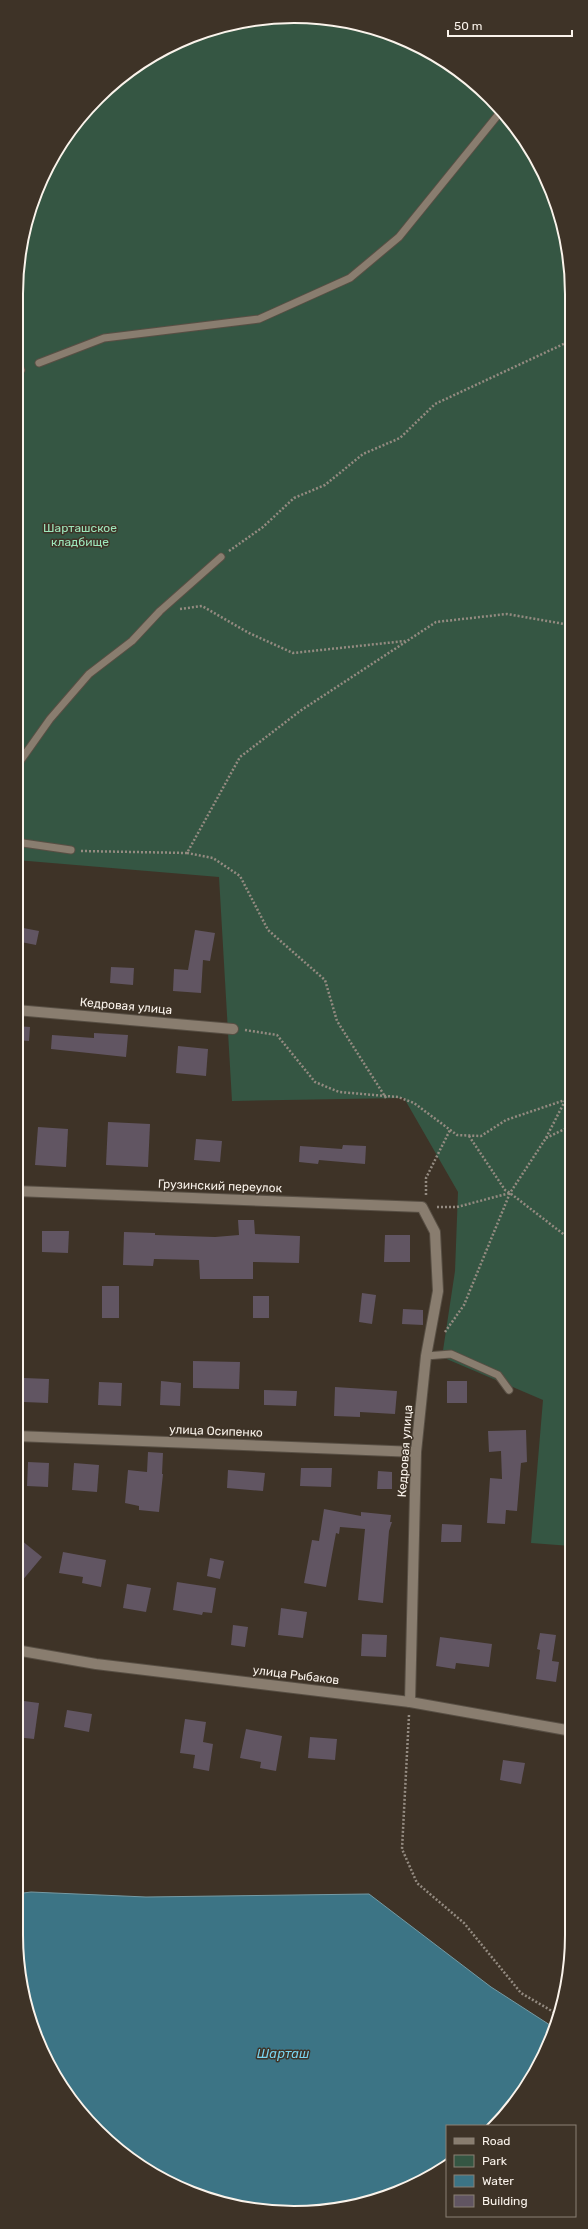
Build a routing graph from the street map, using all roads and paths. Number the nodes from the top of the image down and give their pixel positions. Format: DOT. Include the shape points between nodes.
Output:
graph roads {
  1 [pos="498,115"];
  2 [pos="565,343"];
  3 [pos="39,363"];
  4 [pos="221,558"];
  5 [pos="160,611"];
  6 [pos="565,624"];
  7 [pos="407,641"];
  8 [pos="23,757"];
  9 [pos="23,843"];
  10 [pos="71,850"];
  11 [pos="187,853"];
  12 [pos="23,1011"];
  13 [pos="233,1029"];
  14 [pos="386,1098"];
  15 [pos="565,1100"];
  16 [pos="565,1129"];
  17 [pos="450,1130"];
  18 [pos="469,1136"];
  19 [pos="546,1138"];
  20 [pos="23,1191"];
  21 [pos="510,1193"];
  22 [pos="422,1207"];
  23 [pos="565,1235"];
  24 [pos="441,1337"];
  25 [pos="426,1356"];
  26 [pos="508,1390"];
  27 [pos="23,1436"];
  28 [pos="416,1452"];
  29 [pos="23,1651"];
  30 [pos="410,1702"];
  31 [pos="565,1730"];
  32 [pos="554,2012"];
  1 -- 3 [label="lane" via="399,237 350,278 259,319 104,338"];
  2 -- 4 [label="path" via="435,404 400,438 363,454 325,485 294,498 263,527"];
  4 -- 5 [label="lane"];
  5 -- 7 [label="path" via="202,606 249,633 293,653"];
  5 -- 8 [label="lane" via="132,641 90,674 50,719"];
  6 -- 7 [label="path" via="507,614 436,622"];
  7 -- 11 [label="path" via="300,711 240,757"];
  9 -- 10 [label="lane"];
  10 -- 11 [label="path"];
  11 -- 14 [label="path" via="213,858 240,876 268,930 325,980 337,1020"];
  12 -- 13 [label="street, Кедровая улица"];
  13 -- 14 [label="path" via="278,1035 315,1082 339,1092"];
  14 -- 17 [label="path" via="398,1098 414,1103"];
  15 -- 18 [label="path" via="506,1120 481,1136"];
  15 -- 19 [label="path"];
  16 -- 19 [label="path"];
  17 -- 18 [label="path" via="457,1135"];
  17 -- 22 [label="path" via="426,1178 427,1191"];
  18 -- 21 [label="path" via="505,1190"];
  19 -- 21 [label="path"];
  20 -- 22 [label="street, Грузинский переулок"];
  21 -- 22 [label="path" via="457,1207"];
  21 -- 23 [label="path"];
  21 -- 24 [label="path" via="464,1305"];
  22 -- 25 [label="street, Кедровая улица" via="435,1232 438,1290"];
  25 -- 26 [label="lane" via="451,1354 498,1375"];
  25 -- 28 [label="street, Кедровая улица"];
  27 -- 28 [label="street, улица Осипенко"];
  28 -- 30 [label="street, Кедровая улица"];
  29 -- 30 [label="street, улица Рыбаков" via="96,1664"];
  30 -- 31 [label="street, улица Рыбаков"];
  30 -- 32 [label="path" via="402,1849 417,1883 464,1923 522,1993"];
}
